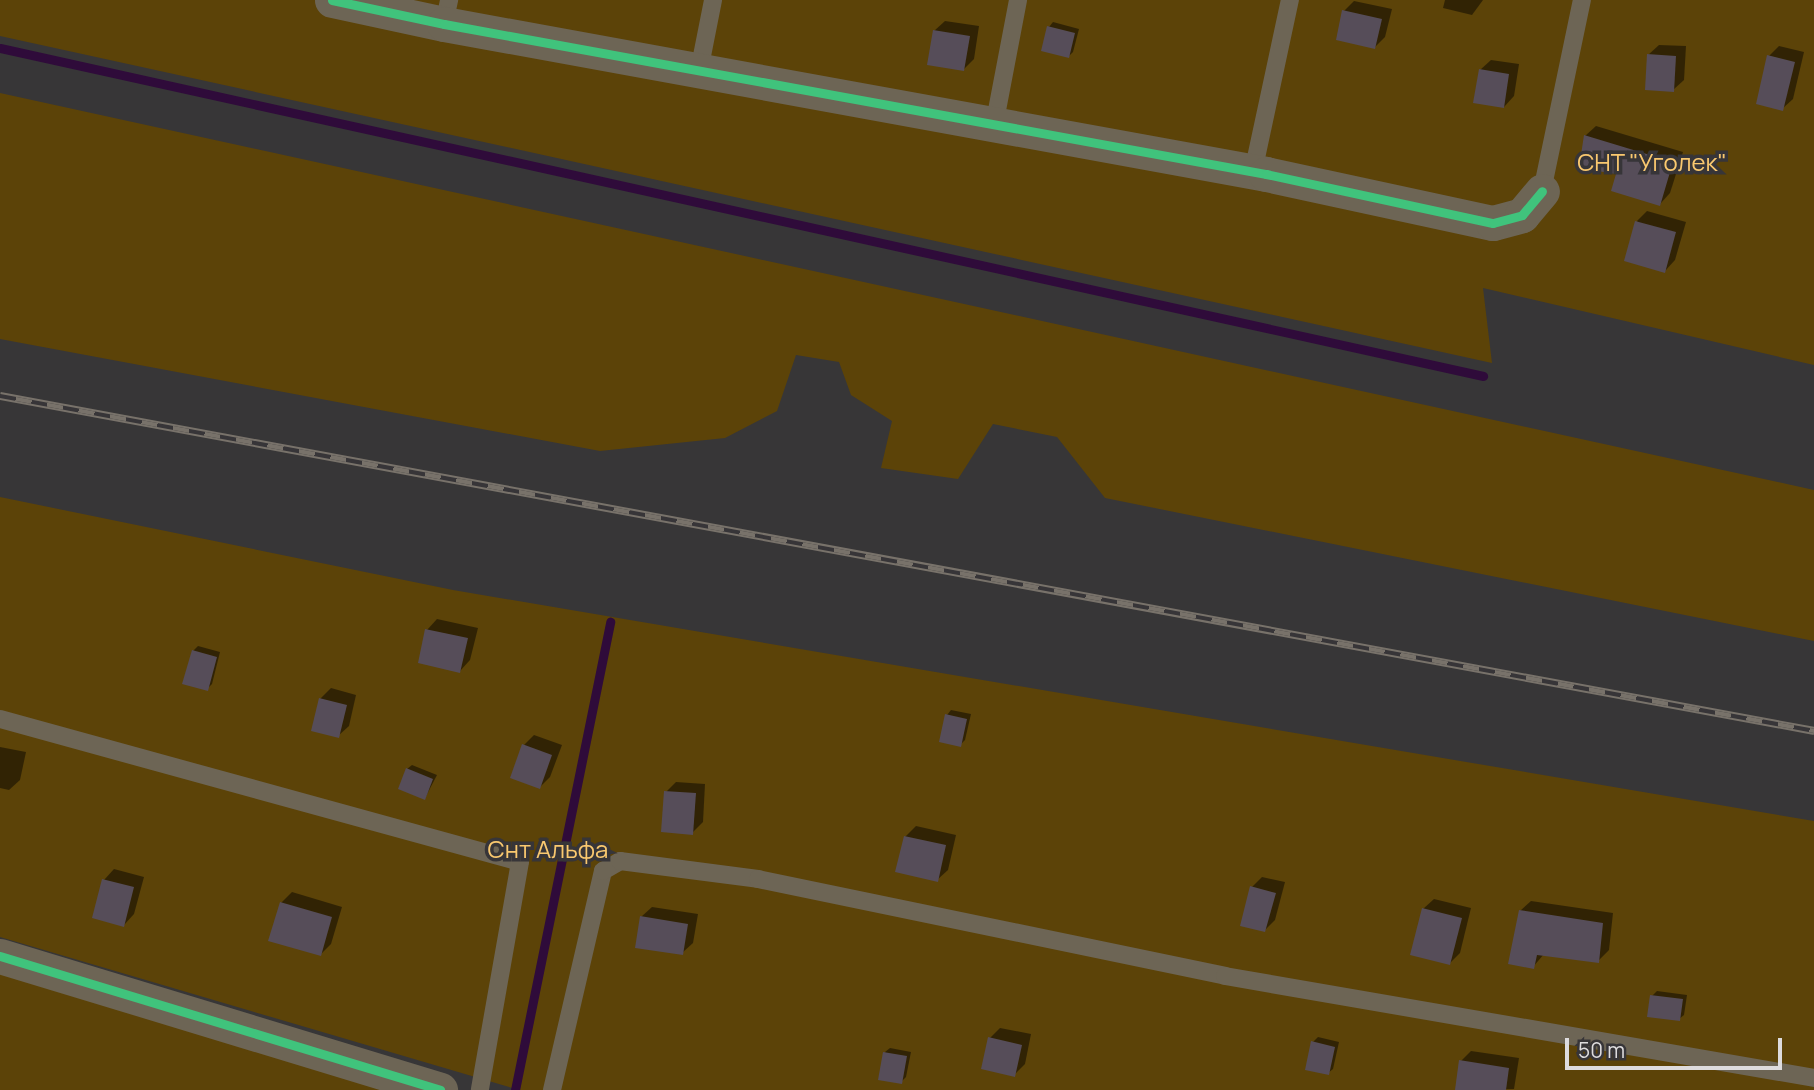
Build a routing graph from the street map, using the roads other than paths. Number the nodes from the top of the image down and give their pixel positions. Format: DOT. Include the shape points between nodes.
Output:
graph roads {
  1 [pos="332,0"];
  2 [pos="713,0"];
  3 [pos="1018,0"];
  4 [pos="1290,0"];
  5 [pos="1582,0"];
  6 [pos="447,12"];
  7 [pos="699,71"];
  8 [pos="994,126"];
  9 [pos="1253,172"];
  10 [pos="1542,191"];
  11 [pos="0,719"];
  12 [pos="0,956"];
  13 [pos="1814,1078"];
  14 [pos="440,1090"];
  15 [pos="480,1090"];
  16 [pos="552,1090"];
  1 -- 6 [label="street"];
  2 -- 7 [label="lane"];
  3 -- 8 [label="lane"];
  4 -- 9 [label="lane"];
  5 -- 10 [label="lane"];
  6 -- 7 [label="street"];
  7 -- 8 [label="street"];
  8 -- 9 [label="street"];
  9 -- 10 [label="street" via="1493,223 1522,215"];
  11 -- 15 [label="lane" via="520,862"];
  12 -- 14 [label="street"];
  13 -- 16 [label="lane" via="1225,976 758,879 620,861 603,871"];
}
